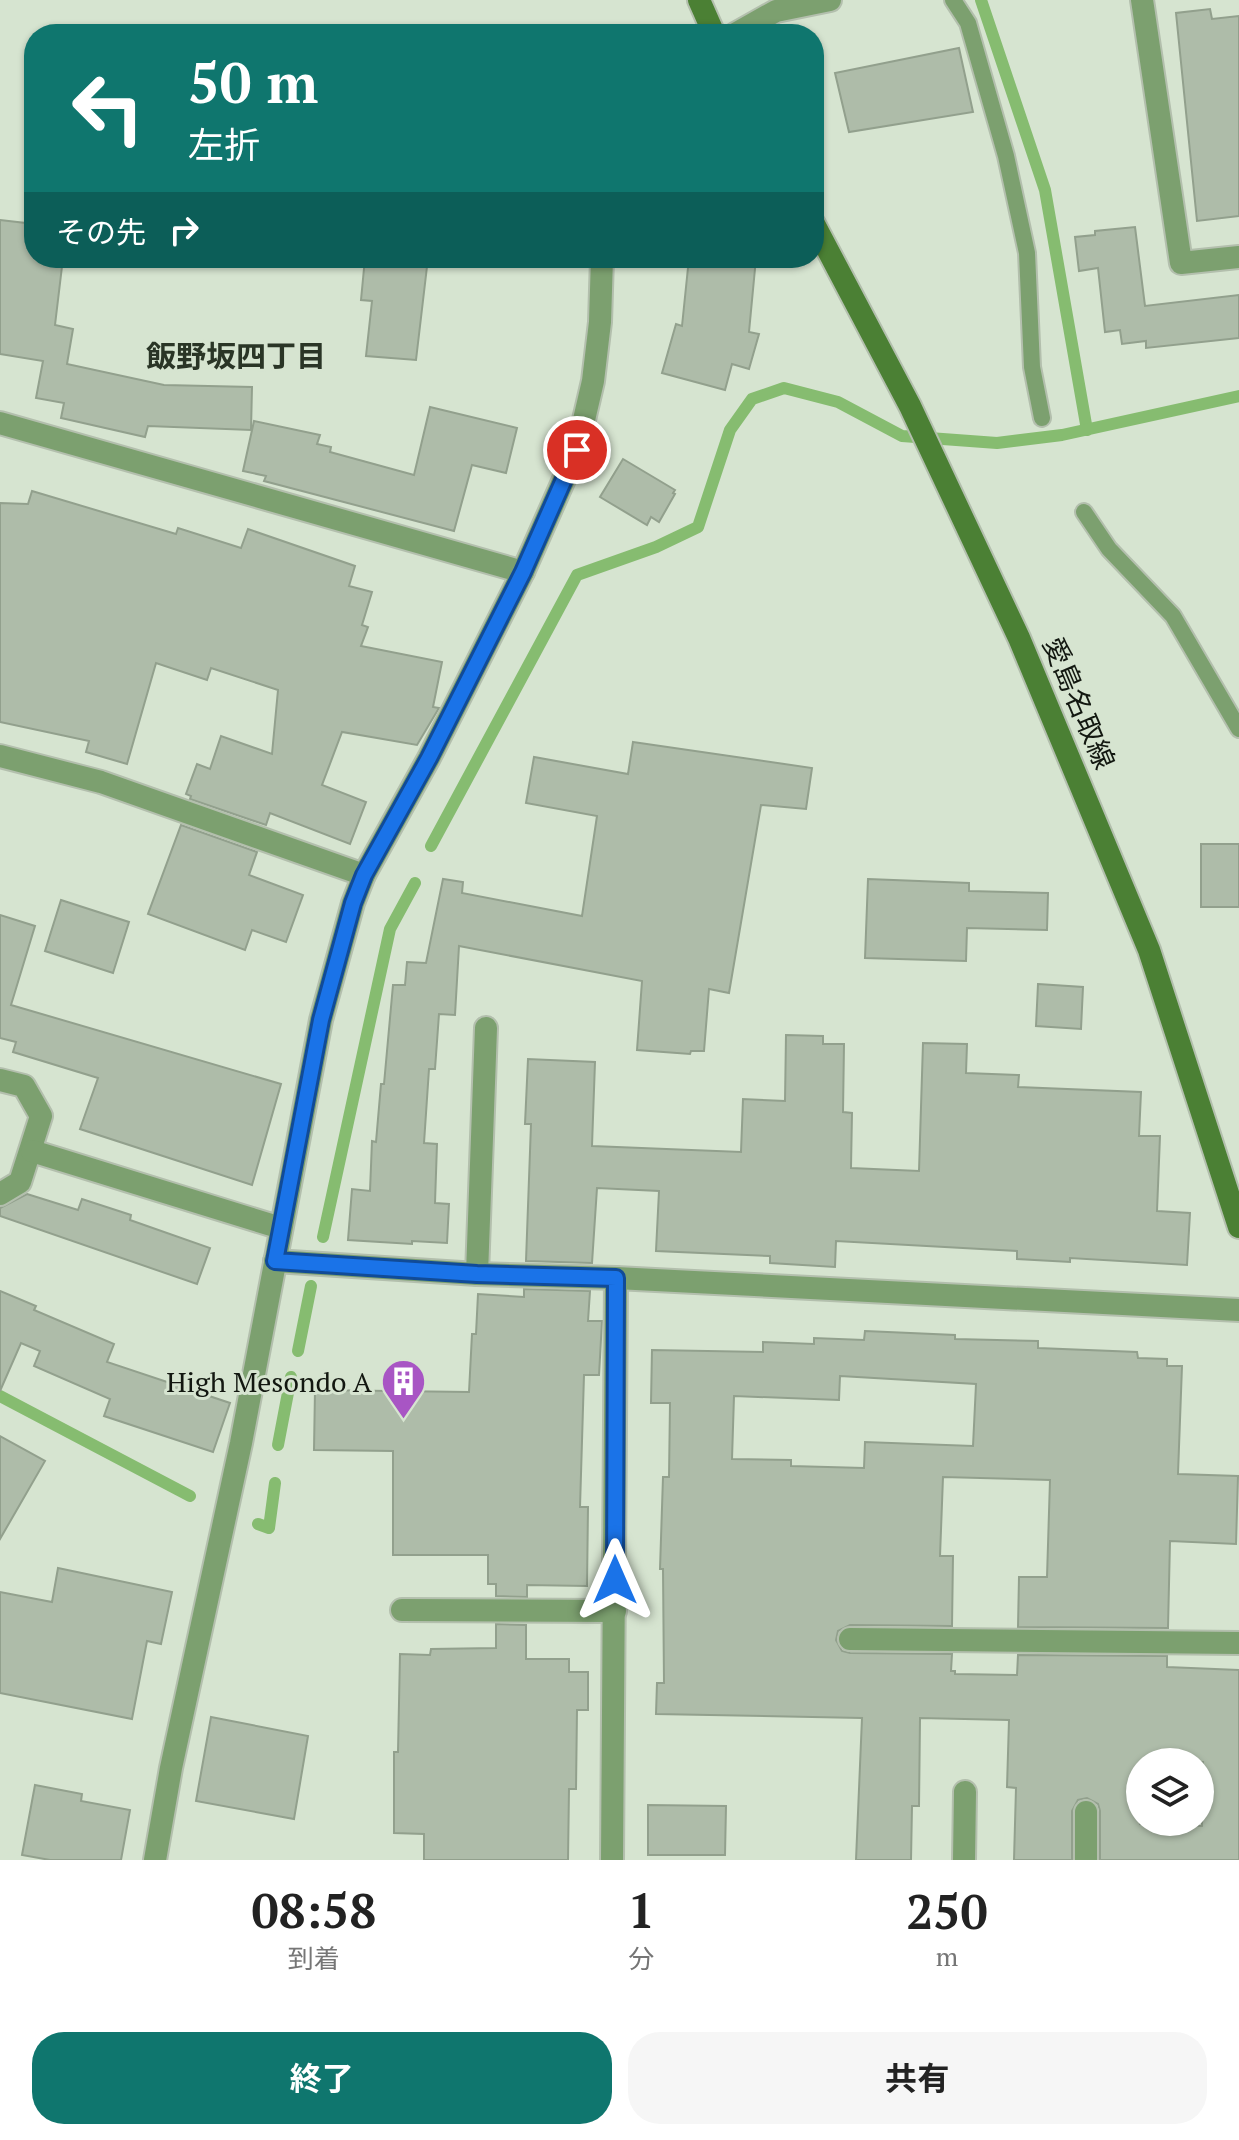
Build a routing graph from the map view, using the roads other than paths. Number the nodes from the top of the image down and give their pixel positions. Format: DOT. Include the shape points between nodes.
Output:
graph roads {
  1 [pos="699,0"];
  2 [pos="830,0"];
  3 [pos="953,0"];
  4 [pos="1142,0"];
  5 [pos="710,24"];
  6 [pos="753,24"];
  7 [pos="824,243"];
  8 [pos="1239,257"];
  9 [pos="602,268"];
  10 [pos="1042,418"];
  11 [pos="0,423"];
  12 [pos="1084,512"];
  13 [pos="523,572"];
  14 [pos="1239,729"];
  15 [pos="0,756"];
  16 [pos="364,875"];
  17 [pos="486,1028"];
  18 [pos="0,1080"];
  19 [pos="32,1151"];
  20 [pos="0,1194"];
  21 [pos="1239,1227"];
  22 [pos="281,1228"];
  23 [pos="275,1261"];
  24 [pos="477,1274"];
  25 [pos="616,1278"];
  26 [pos="1239,1310"];
  27 [pos="402,1610"];
  28 [pos="615,1611"];
  29 [pos="850,1639"];
  30 [pos="1239,1643"];
  31 [pos="965,1792"];
  32 [pos="1086,1812"];
  33 [pos="155,1860"];
  34 [pos="612,1860"];
  35 [pos="964,1860"];
  36 [pos="1086,1860"];
  1 -- 5 [label="main road"];
  2 -- 6 [label="street" via="776,11"];
  3 -- 10 [label="lane" via="968,23 1027,253 1032,367"];
  4 -- 8 [label="street" via="1181,263"];
  7 -- 21 [label="main road, 愛島名取線" via="910,406 1019,638 1149,950"];
  9 -- 13 [label="street" via="593,381 577,450"];
  11 -- 13 [label="street"];
  12 -- 14 [label="lane" via="1109,549 1173,616"];
  13 -- 16 [label="street"];
  15 -- 16 [label="street" via="101,782"];
  16 -- 22 [label="street" via="321,1020"];
  17 -- 24 [label="street"];
  18 -- 19 [label="street" via="24,1086 41,1116"];
  19 -- 20 [label="street" via="20,1182"];
  19 -- 22 [label="street"];
  22 -- 23 [label="street"];
  23 -- 24 [label="street"];
  23 -- 33 [label="street"];
  24 -- 25 [label="street"];
  25 -- 26 [label="street"];
  25 -- 28 [label="street"];
  27 -- 28 [label="street"];
  28 -- 34 [label="street"];
  29 -- 30 [label="street"];
  31 -- 35 [label="street"];
  32 -- 36 [label="street"];
}
